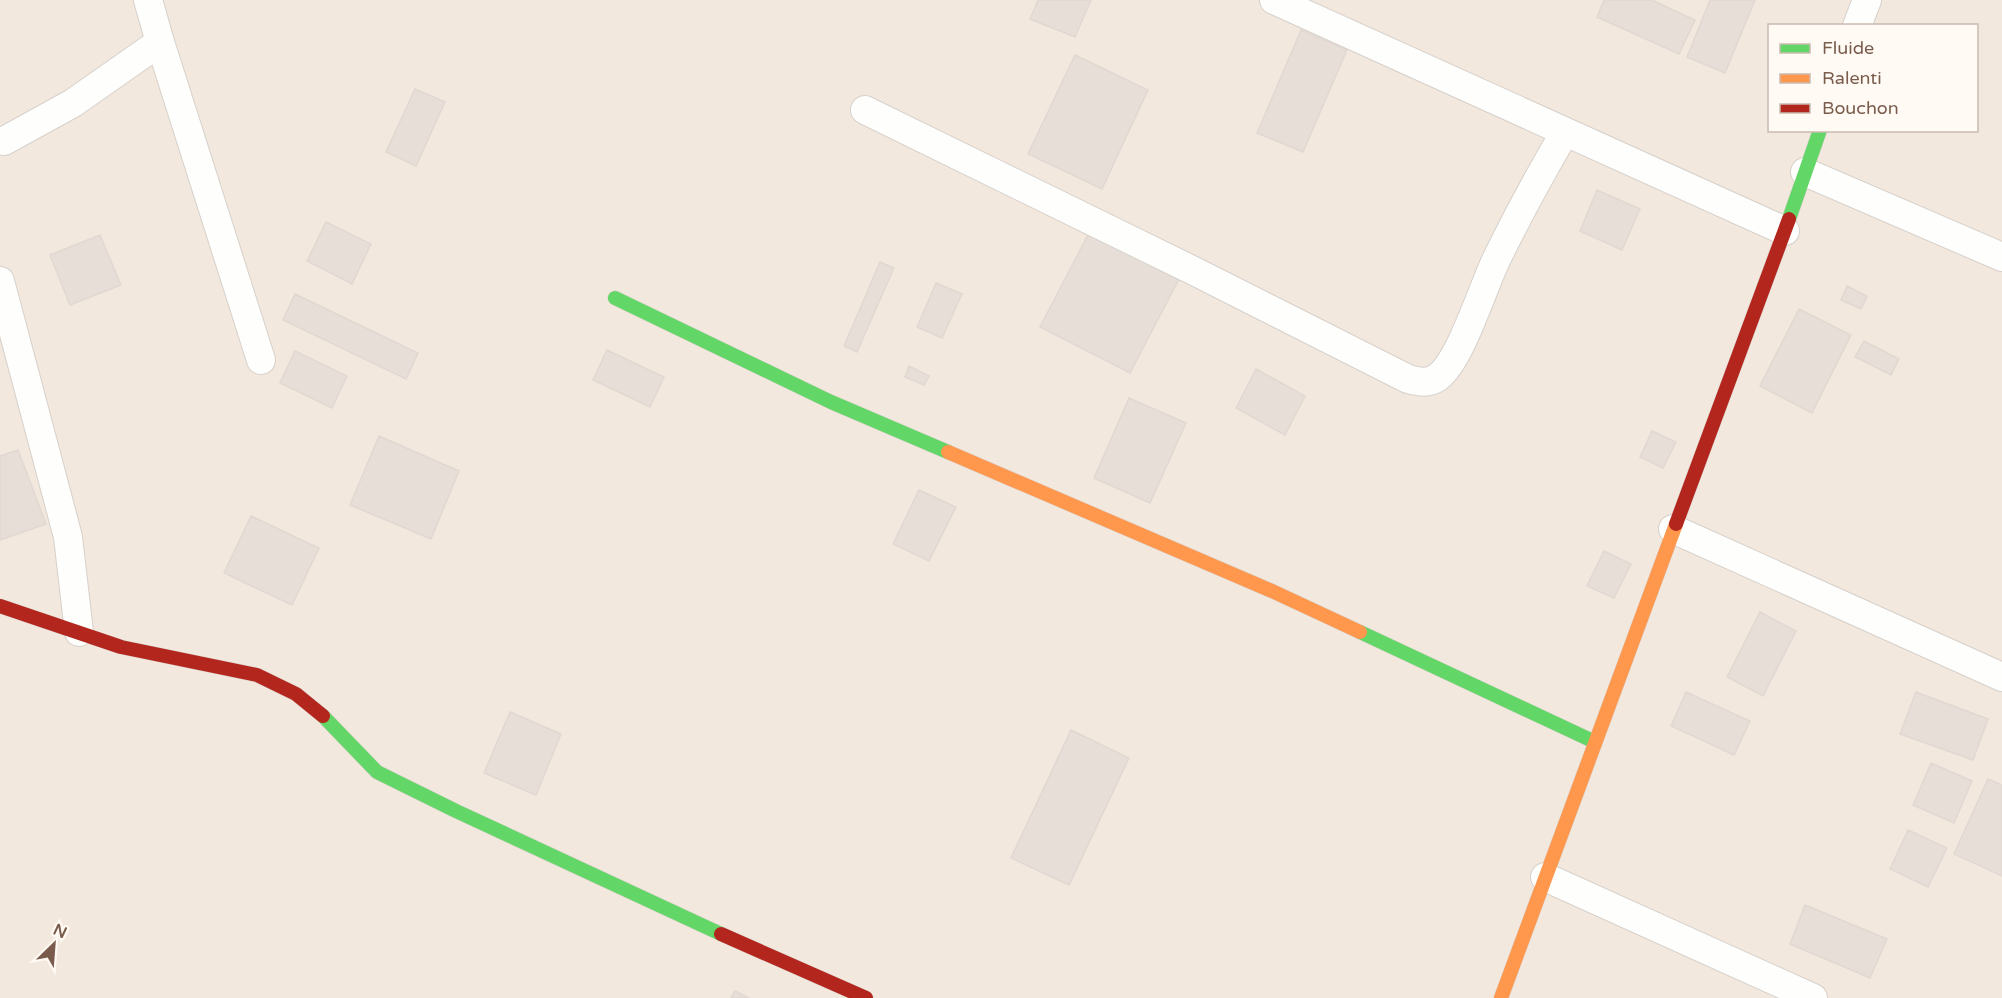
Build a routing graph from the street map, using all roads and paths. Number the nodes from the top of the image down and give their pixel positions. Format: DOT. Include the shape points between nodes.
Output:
graph roads {
  1 [pos="148,0"];
  2 [pos="1281,1"];
  3 [pos="160,42"];
  4 [pos="865,110"];
  5 [pos="1564,132"];
  6 [pos="1819,132"];
  7 [pos="4,141"];
  8 [pos="1805,172"];
  9 [pos="1785,231"];
  10 [pos="2002,257"];
  11 [pos="0,281"];
  12 [pos="615,298"];
  13 [pos="261,360"];
  14 [pos="1674,529"];
  15 [pos="0,606"];
  16 [pos="80,632"];
  17 [pos="2002,677"];
  18 [pos="1595,742"];
  19 [pos="1545,877"];
  20 [pos="866,998"];
  21 [pos="1501,998"];
  22 [pos="1813,998"];
  1 -- 3 [label="street"];
  2 -- 5 [label="street"];
  3 -- 7 [label="street" via="73,103"];
  3 -- 13 [label="street"];
  4 -- 5 [label="street" via="1408,379 1426,383 1439,376 1454,358 1496,260"];
  5 -- 9 [label="street"];
  6 -- 8 [label="street"];
  8 -- 9 [label="street"];
  8 -- 10 [label="street"];
  9 -- 14 [label="street"];
  11 -- 16 [label="street" via="68,537"];
  12 -- 18 [label="street" via="831,402 1272,591"];
  14 -- 17 [label="street"];
  14 -- 18 [label="street"];
  15 -- 16 [label="street"];
  16 -- 20 [label="street" via="121,647 258,675 296,694 330,722 377,772 675,914"];
  18 -- 19 [label="street"];
  19 -- 21 [label="street"];
  19 -- 22 [label="street"];
}
